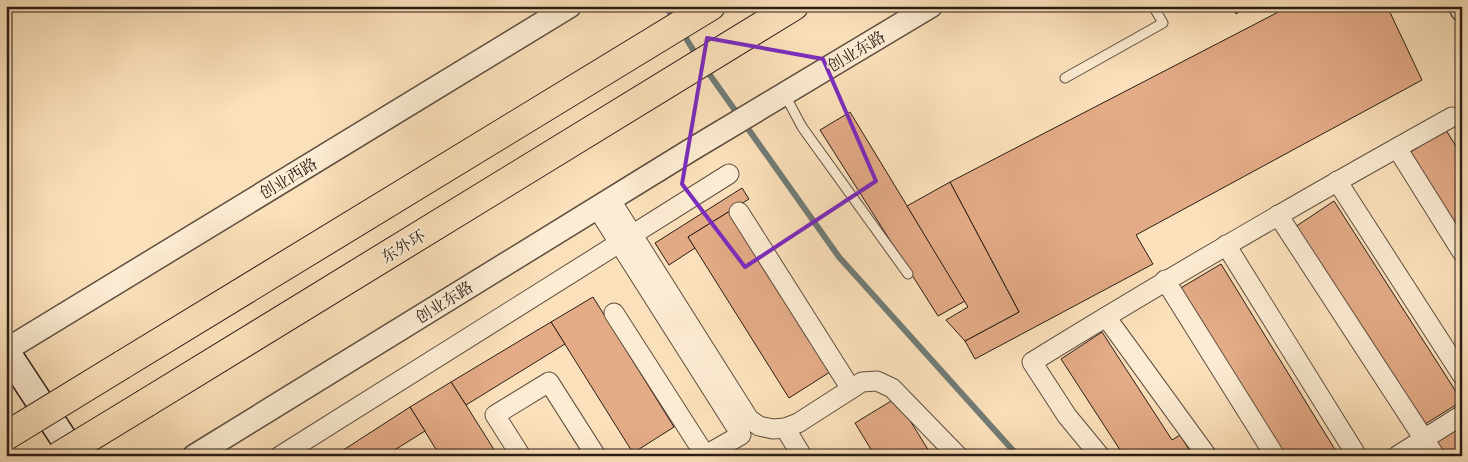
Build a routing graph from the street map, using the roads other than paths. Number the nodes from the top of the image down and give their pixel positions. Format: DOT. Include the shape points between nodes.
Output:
graph roads {
  1 [pos="570,6"];
  2 [pos="711,6"];
  3 [pos="794,6"];
  4 [pos="931,6"];
  5 [pos="1153,6"];
  6 [pos="1460,6"];
  7 [pos="1462,10"];
  8 [pos="1065,78"];
  9 [pos="782,95"];
  10 [pos="1452,117"];
  11 [pos="1397,148"];
  12 [pos="729,174"];
  13 [pos="1337,180"];
  14 [pos="604,204"];
  15 [pos="739,212"];
  16 [pos="1278,215"];
  17 [pos="626,239"];
  18 [pos="1226,245"];
  19 [pos="1462,252"];
  20 [pos="908,274"];
  21 [pos="1165,280"];
  22 [pos="614,313"];
  23 [pos="1106,317"];
  24 [pos="6,351"];
  25 [pos="1460,370"];
  26 [pos="851,389"];
  27 [pos="1462,415"];
  28 [pos="759,426"];
  29 [pos="786,428"];
  30 [pos="6,436"];
  31 [pos="741,436"];
  32 [pos="1424,439"];
  33 [pos="59,456"];
  34 [pos="75,456"];
  35 [pos="194,456"];
  36 [pos="280,456"];
  37 [pos="521,456"];
  38 [pos="596,456"];
  39 [pos="704,456"];
  40 [pos="802,456"];
  41 [pos="958,456"];
  42 [pos="1100,456"];
  43 [pos="1207,456"];
  44 [pos="1274,456"];
  45 [pos="1357,456"];
  46 [pos="1397,456"];
  47 [pos="1435,456"];
  1 -- 24 [label="street, 创业西路"];
  2 -- 30 [label="highway, bridge"];
  3 -- 33 [label="highway, 东外环, bridge"];
  4 -- 9 [label="street, 创业东路"];
  5 -- 8 [label="lane" via="1163,24"];
  6 -- 7 [label="street"];
  9 -- 14 [label="street, 创业东路"];
  9 -- 20 [label="lane"];
  10 -- 11 [label="street"];
  11 -- 13 [label="street"];
  11 -- 19 [label="street"];
  12 -- 17 [label="street"];
  13 -- 16 [label="street"];
  13 -- 25 [label="street"];
  14 -- 17 [label="street"];
  14 -- 35 [label="street, 创业东路"];
  15 -- 26 [label="street"];
  16 -- 18 [label="street"];
  16 -- 32 [label="street"];
  17 -- 28 [label="street" via="748,419"];
  17 -- 31 [label="street"];
  17 -- 36 [label="street"];
  18 -- 21 [label="street"];
  18 -- 45 [label="street"];
  21 -- 23 [label="street"];
  21 -- 44 [label="street"];
  22 -- 39 [label="street"];
  23 -- 42 [label="street" via="1032,362 1067,416"];
  23 -- 43 [label="street"];
  24 -- 34 [label="main road"];
  26 -- 29 [label="street"];
  26 -- 41 [label="street" via="862,382 877,381 892,388"];
  27 -- 32 [label="street"];
  28 -- 29 [label="street"];
  28 -- 31 [label="street"];
  29 -- 40 [label="street"];
  31 -- 39 [label="street"];
  32 -- 46 [label="street"];
  32 -- 47 [label="street"];
  37 -- 38 [label="street" via="496,415 549,382"];
}
